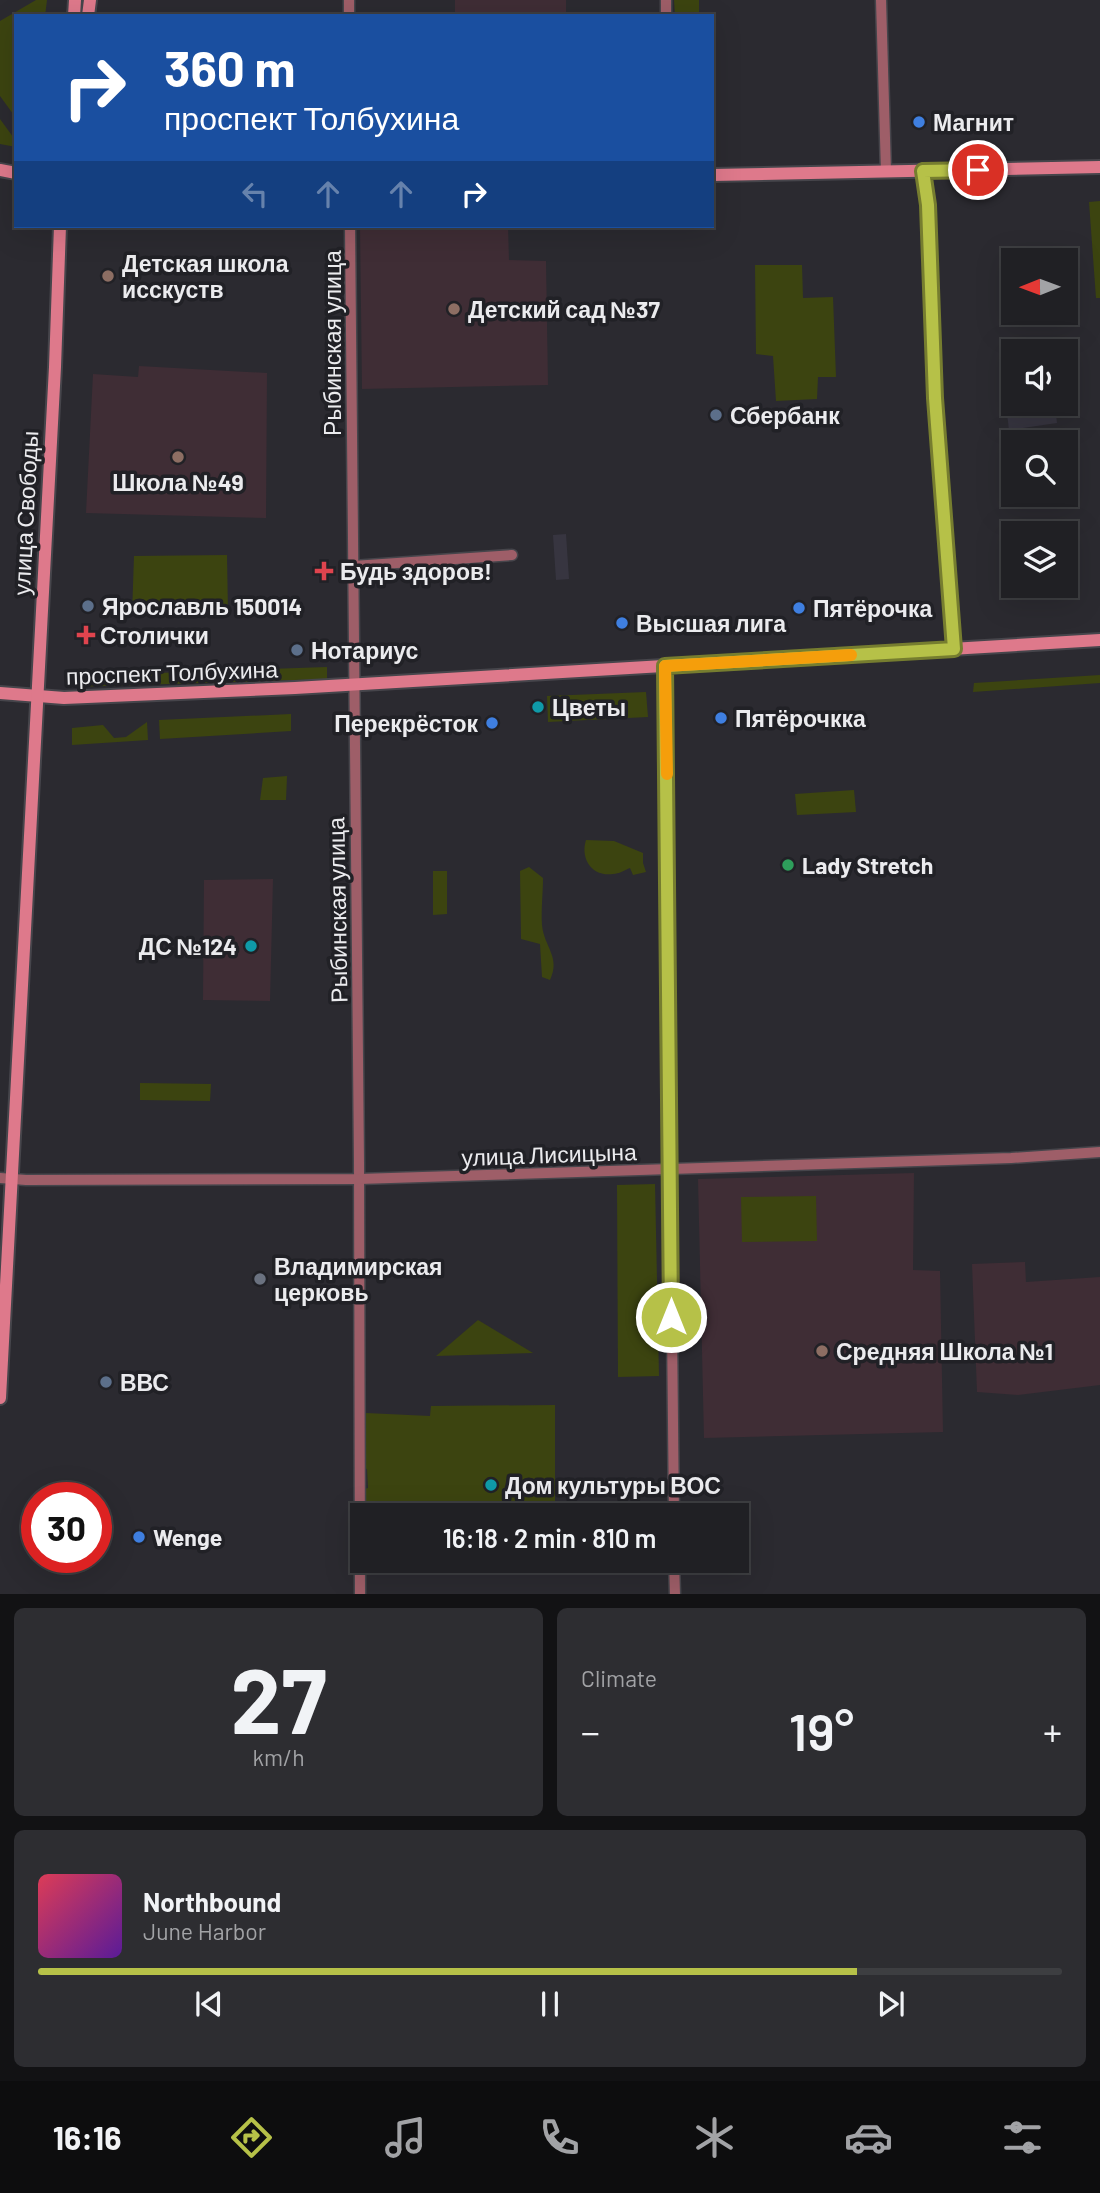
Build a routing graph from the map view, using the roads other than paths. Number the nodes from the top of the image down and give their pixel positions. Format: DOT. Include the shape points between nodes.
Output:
graph roads {
  1 [pos="881,0"];
  2 [pos="1100,167"];
  3 [pos="923,171"];
  4 [pos="886,172"];
  5 [pos="714,175"];
  6 [pos="63,228"];
  7 [pos="350,228"];
  8 [pos="512,555"];
  9 [pos="353,566"];
  10 [pos="1100,640"];
  11 [pos="954,649"];
  12 [pos="665,666"];
  13 [pos="354,685"];
  14 [pos="0,693"];
  15 [pos="36,697"];
  16 [pos="1100,1152"];
  17 [pos="670,1169"];
  18 [pos="5,1178"];
  19 [pos="359,1179"];
  20 [pos="0,1398"];
  21 [pos="674,1503"];
  22 [pos="674,1573"];
  23 [pos="360,1594"];
  24 [pos="675,1594"];
  1 -- 4 [label="street"];
  2 -- 3 [label="main road"];
  3 -- 4 [label="main road"];
  3 -- 11 [label="street"];
  4 -- 5 [label="main road"];
  6 -- 15 [label="main road, улица Свободы"];
  7 -- 9 [label="street, Рыбинская улица"];
  8 -- 9 [label="street"];
  9 -- 13 [label="street, Рыбинская улица"];
  10 -- 11 [label="main road, проспект Толбухина"];
  11 -- 12 [label="main road, проспект Толбухина"];
  12 -- 13 [label="main road, проспект Толбухина"];
  12 -- 17 [label="street"];
  13 -- 15 [label="main road, проспект Толбухина"];
  13 -- 19 [label="street, Рыбинская улица"];
  14 -- 15 [label="main road, проспект Толбухина"];
  15 -- 18 [label="main road, улица Свободы"];
  16 -- 17 [label="street, улица Лисицына"];
  17 -- 19 [label="street, улица Лисицына"];
  17 -- 21 [label="street"];
  18 -- 19 [label="street, улица Лисицына"];
  18 -- 20 [label="main road, улица Свободы"];
  19 -- 23 [label="street, Рыбинская улица"];
  22 -- 24 [label="street"];
}
